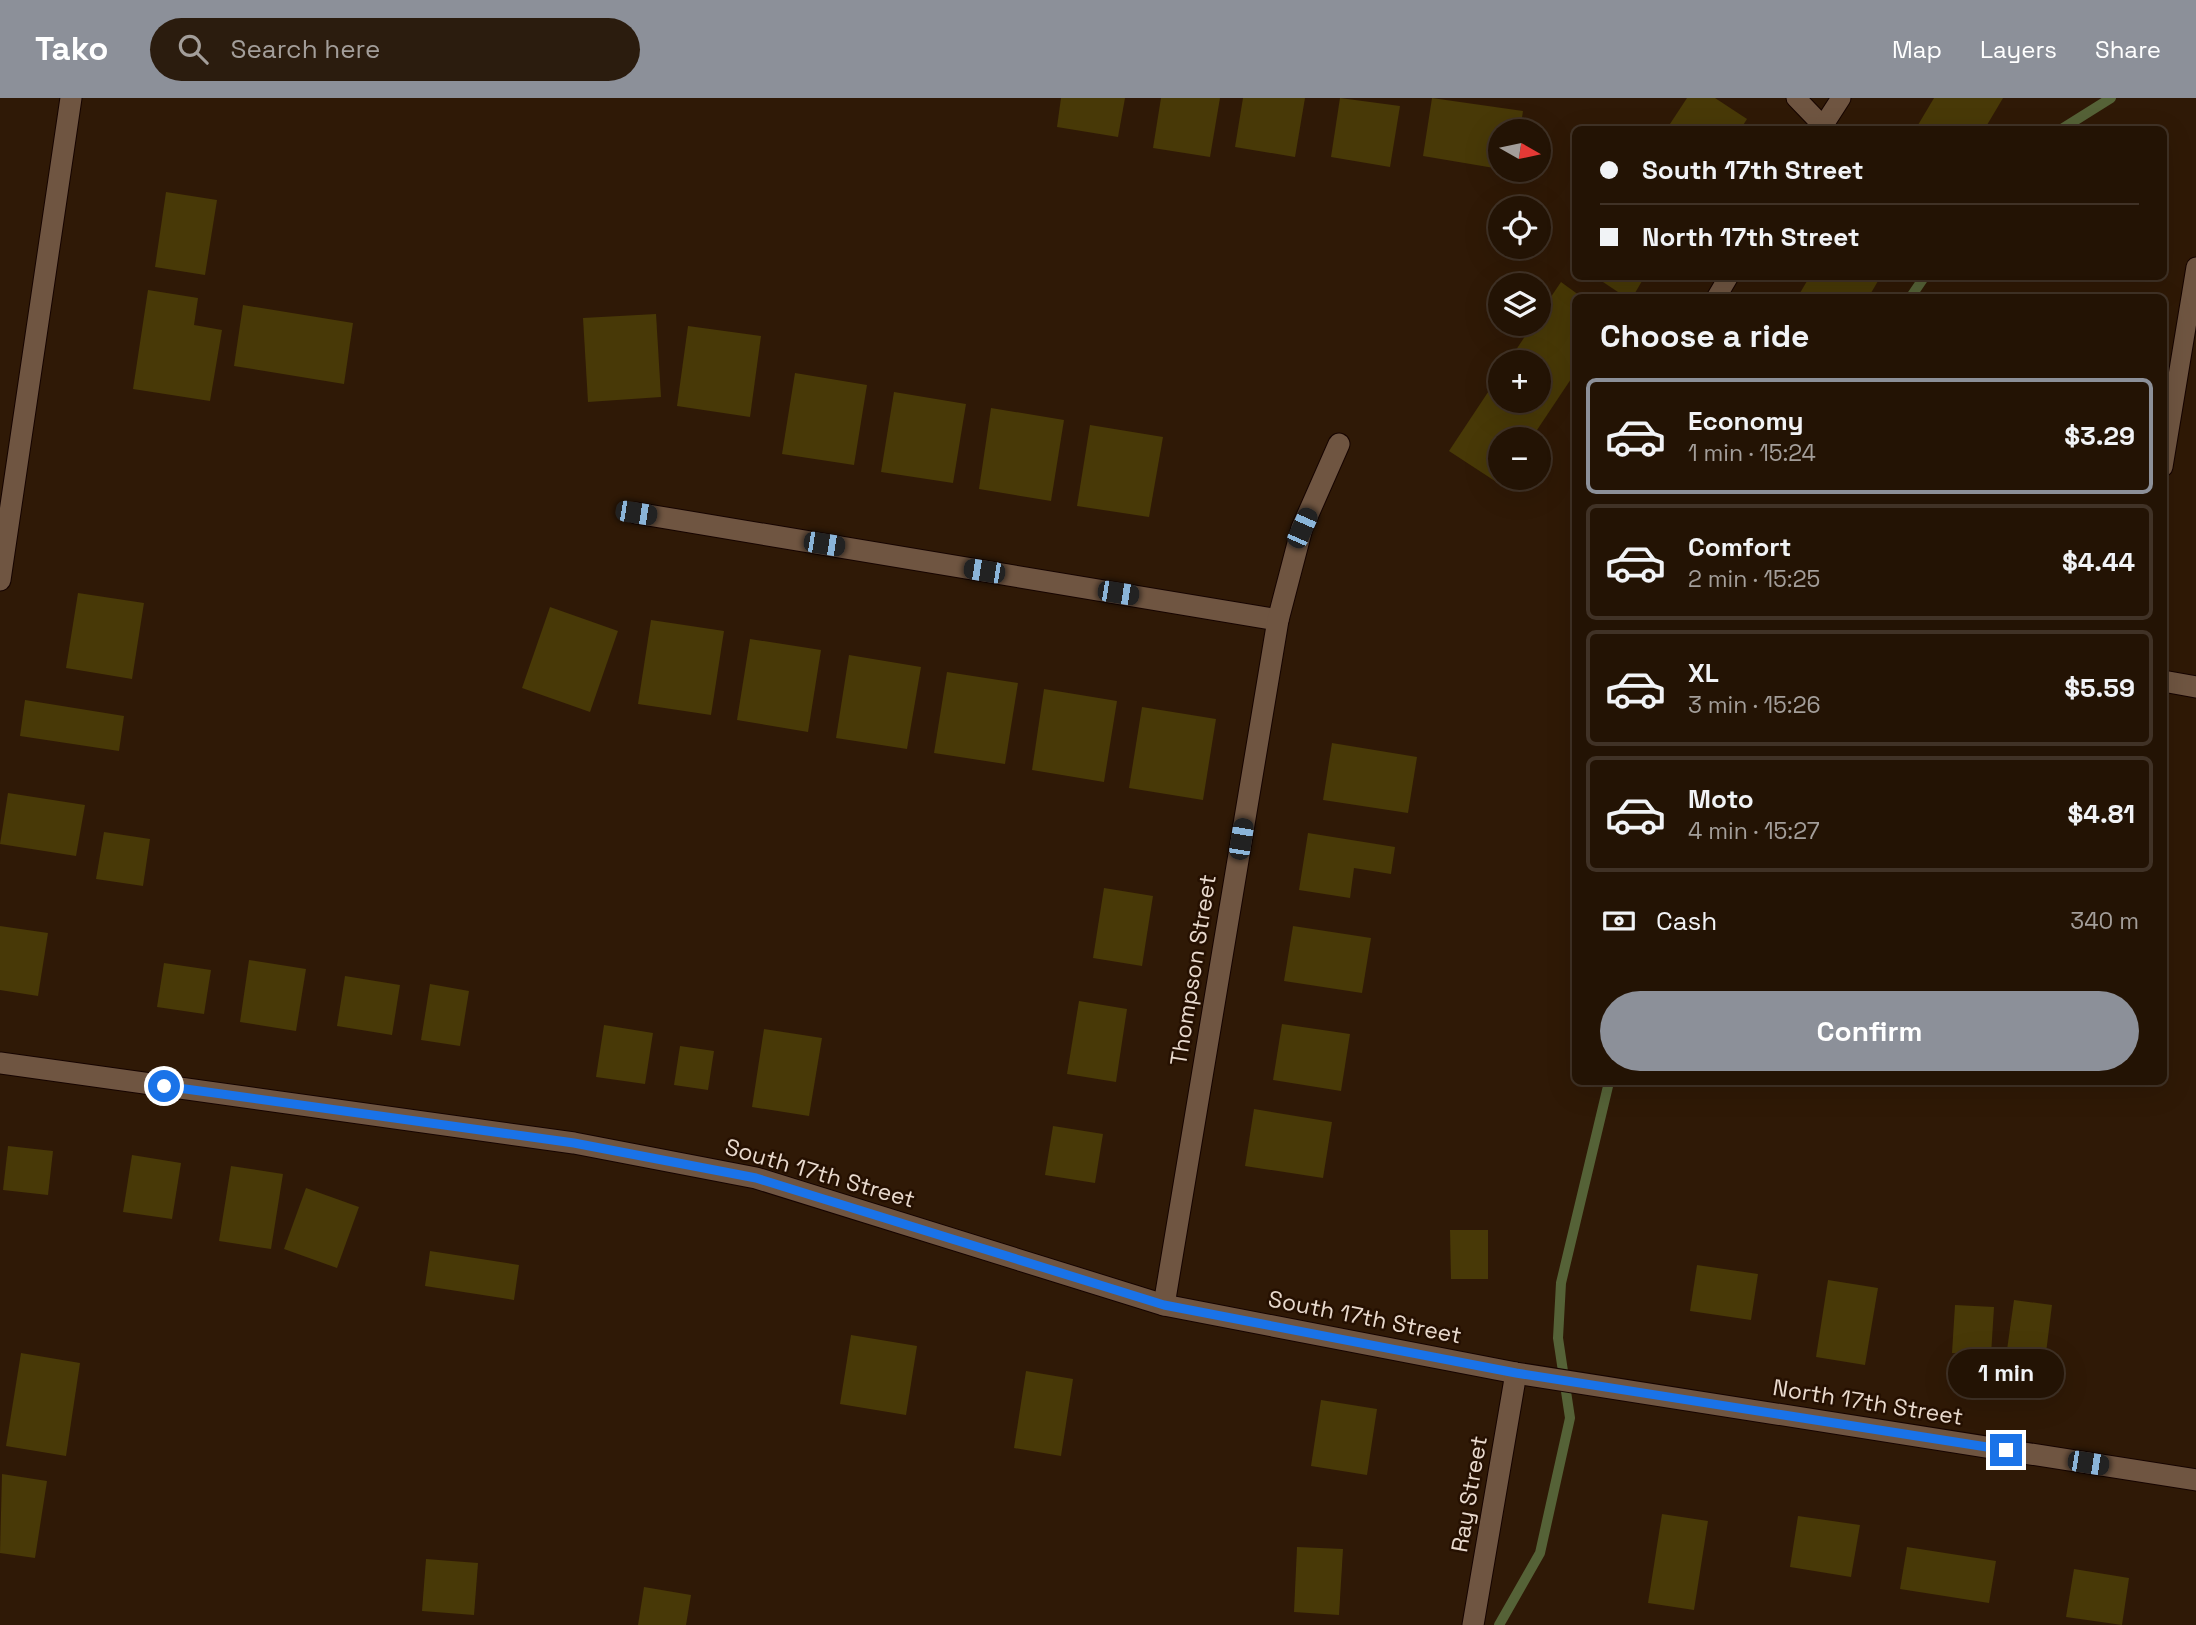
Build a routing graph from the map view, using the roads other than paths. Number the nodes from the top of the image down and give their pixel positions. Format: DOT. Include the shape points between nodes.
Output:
graph roads {
  1 [pos="71,98"];
  2 [pos="1796,98"];
  3 [pos="1841,98"];
  4 [pos="1819,126"];
  5 [pos="1822,126"];
  6 [pos="2196,267"];
  7 [pos="2167,443"];
  8 [pos="1339,444"];
  9 [pos="636,513"];
  10 [pos="0,580"];
  11 [pos="1278,620"];
  12 [pos="2167,682"];
  13 [pos="2196,687"];
  14 [pos="0,1063"];
  15 [pos="1164,1305"];
  16 [pos="1516,1373"];
  17 [pos="1573,1382"];
  18 [pos="2196,1480"];
  19 [pos="1473,1625"];
  1 -- 10 [label="street"];
  2 -- 4 [label="lane"];
  3 -- 5 [label="lane"];
  6 -- 7 [label="lane"];
  8 -- 11 [label="street, Thompson Street" via="1302,528"];
  9 -- 11 [label="street"];
  11 -- 15 [label="street, Thompson Street"];
  12 -- 13 [label="street"];
  14 -- 15 [label="street, South 17th Street" via="574,1143 756,1178"];
  15 -- 16 [label="street, South 17th Street"];
  16 -- 17 [label="street, South 17th Street"];
  16 -- 19 [label="street, Ray Street"];
  17 -- 18 [label="street, North 17th Street"];
}
